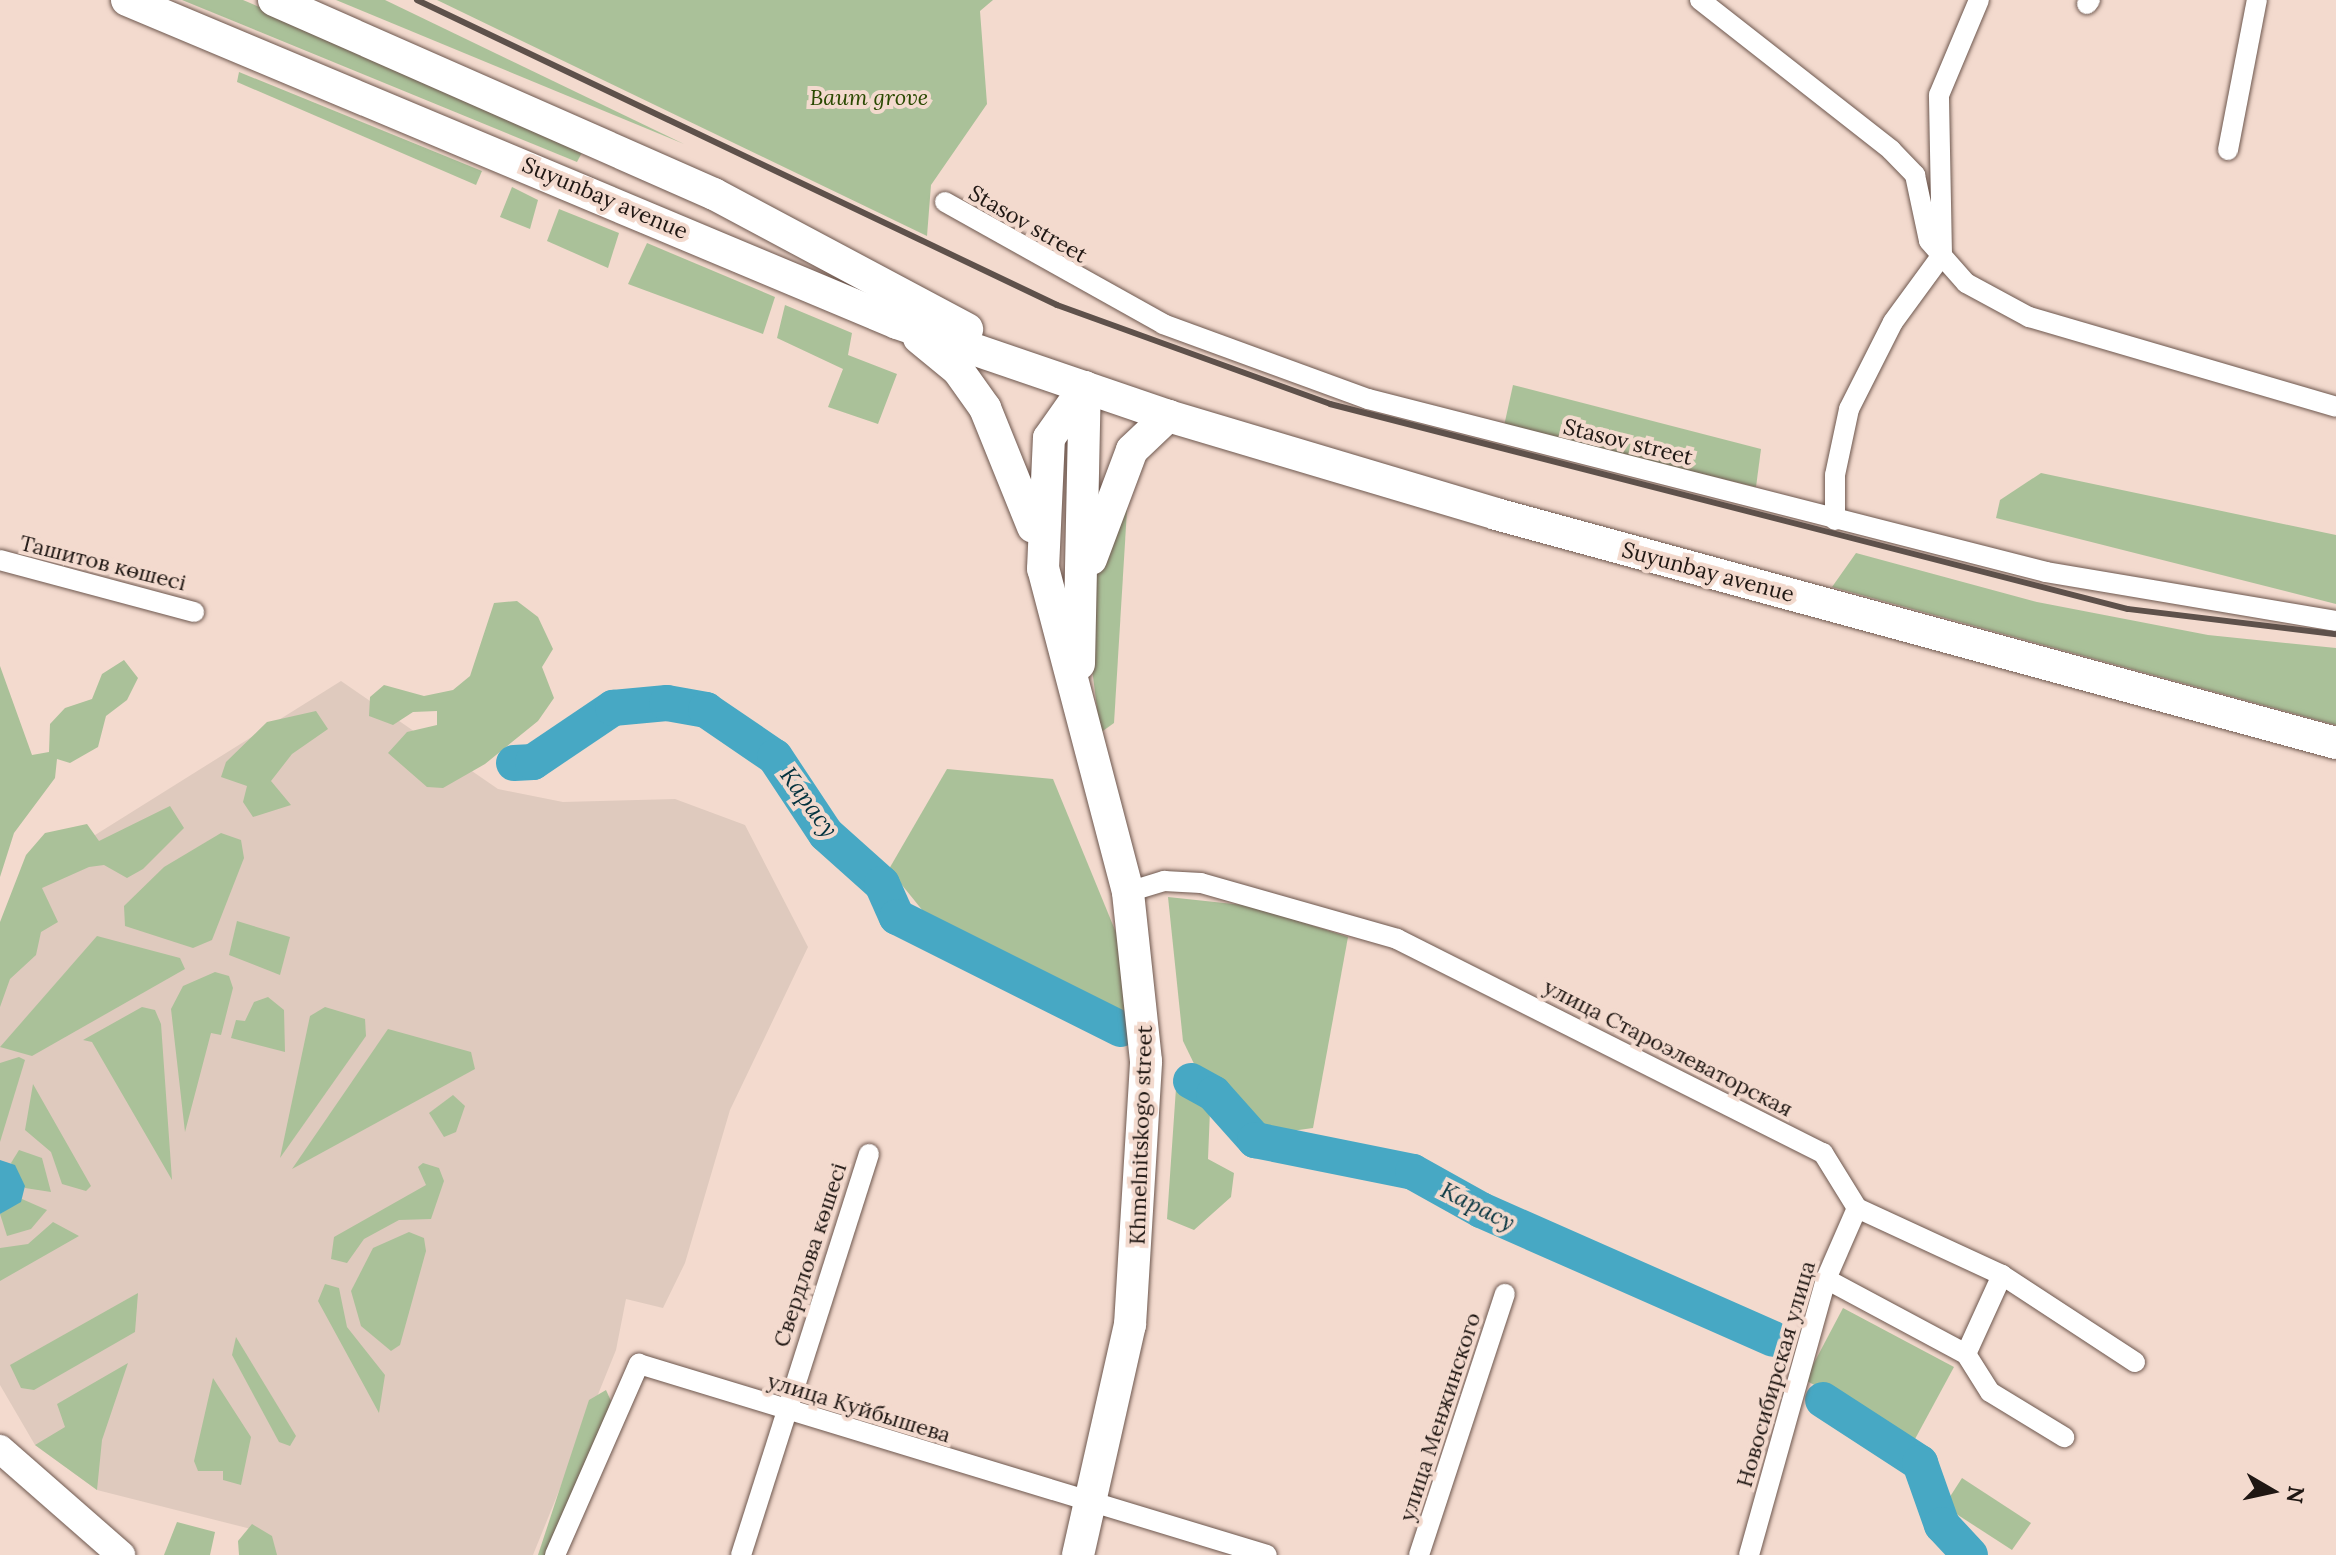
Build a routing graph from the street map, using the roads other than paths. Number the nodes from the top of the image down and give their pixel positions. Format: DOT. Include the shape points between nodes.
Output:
graph roads {
  1 [pos="127,0"];
  2 [pos="274,0"];
  3 [pos="1700,0"];
  4 [pos="1979,0"];
  5 [pos="2257,0"];
  6 [pos="2228,150"];
  7 [pos="945,202"];
  8 [pos="1942,255"];
  9 [pos="897,323"];
  10 [pos="1085,387"];
  11 [pos="2336,407"];
  12 [pos="1168,416"];
  13 [pos="1835,520"];
  14 [pos="0,560"];
  15 [pos="1043,569"];
  16 [pos="194,612"];
  17 [pos="2336,621"];
  18 [pos="1078,625"];
  19 [pos="1081,715"];
  20 [pos="2336,743"];
  21 [pos="1128,892"];
  22 [pos="869,1154"];
  23 [pos="1857,1208"];
  24 [pos="2002,1275"];
  25 [pos="1826,1279"];
  26 [pos="1505,1294"];
  27 [pos="1966,1354"];
  28 [pos="2135,1362"];
  29 [pos="784,1411"];
  30 [pos="2064,1437"];
  31 [pos="0,1449"];
  32 [pos="1093,1504"];
  33 [pos="118,1554"];
  34 [pos="555,1555"];
  35 [pos="741,1555"];
  36 [pos="1078,1555"];
  37 [pos="1267,1555"];
  38 [pos="1419,1555"];
  39 [pos="1749,1555"];
  1 -- 9 [label="main road, Suyunbay avenue"];
  2 -- 10 [label="main road, Suyunbay avenue" via="714,194"];
  3 -- 8 [label="street" via="1891,150 1915,175 1929,241"];
  4 -- 8 [label="street" via="1939,95"];
  5 -- 6 [label="street"];
  7 -- 13 [label="street, Stasov street" via="1113,300 1286,371"];
  8 -- 11 [label="street" via="1966,283 2029,317"];
  8 -- 13 [label="street" via="1893,322 1849,409 1835,475"];
  9 -- 10 [label="main road, Suyunbay avenue"];
  9 -- 15 [label="main road, Khmelnitskogo street" via="958,370 985,408 1024,498"];
  10 -- 12 [label="main road, Suyunbay avenue"];
  10 -- 15 [label="main road" via="1049,438"];
  10 -- 18 [label="main road, Khmelnitskogo street"];
  12 -- 18 [label="main road" via="1132,450 1099,530"];
  12 -- 20 [label="main road, Suyunbay avenue" via="1496,514"];
  13 -- 17 [label="street, Stasov street" via="2159,596"];
  14 -- 16 [label="street, Ташитов көшесі"];
  15 -- 19 [label="main road, Khmelnitskogo street"];
  18 -- 19 [label="main road, Khmelnitskogo street"];
  19 -- 21 [label="main road, Khmelnitskogo street"];
  21 -- 23 [label="street, улица Староэлеваторская" via="1164,881 1201,883 1397,939 1823,1153"];
  21 -- 32 [label="main road, Khmelnitskogo street" via="1144,1001 1142,1192 1130,1325"];
  22 -- 29 [label="street, Свердлова көшесі"];
  23 -- 24 [label="street"];
  23 -- 25 [label="street, Новосибирская улица"];
  24 -- 27 [label="street"];
  24 -- 28 [label="street"];
  25 -- 27 [label="street"];
  25 -- 39 [label="street, Новосибирская улица"];
  26 -- 38 [label="street, улица Менжинского"];
  27 -- 30 [label="street" via="1990,1392"];
  29 -- 32 [label="street, улица Куйбышева"];
  29 -- 34 [label="street, улица Куйбышева" via="639,1364"];
  29 -- 35 [label="street, Свердлова көшесі"];
  31 -- 33 [label="main road"];
  32 -- 36 [label="main road, Khmelnitskogo street"];
  32 -- 37 [label="street, улица Куйбышева"];
}
